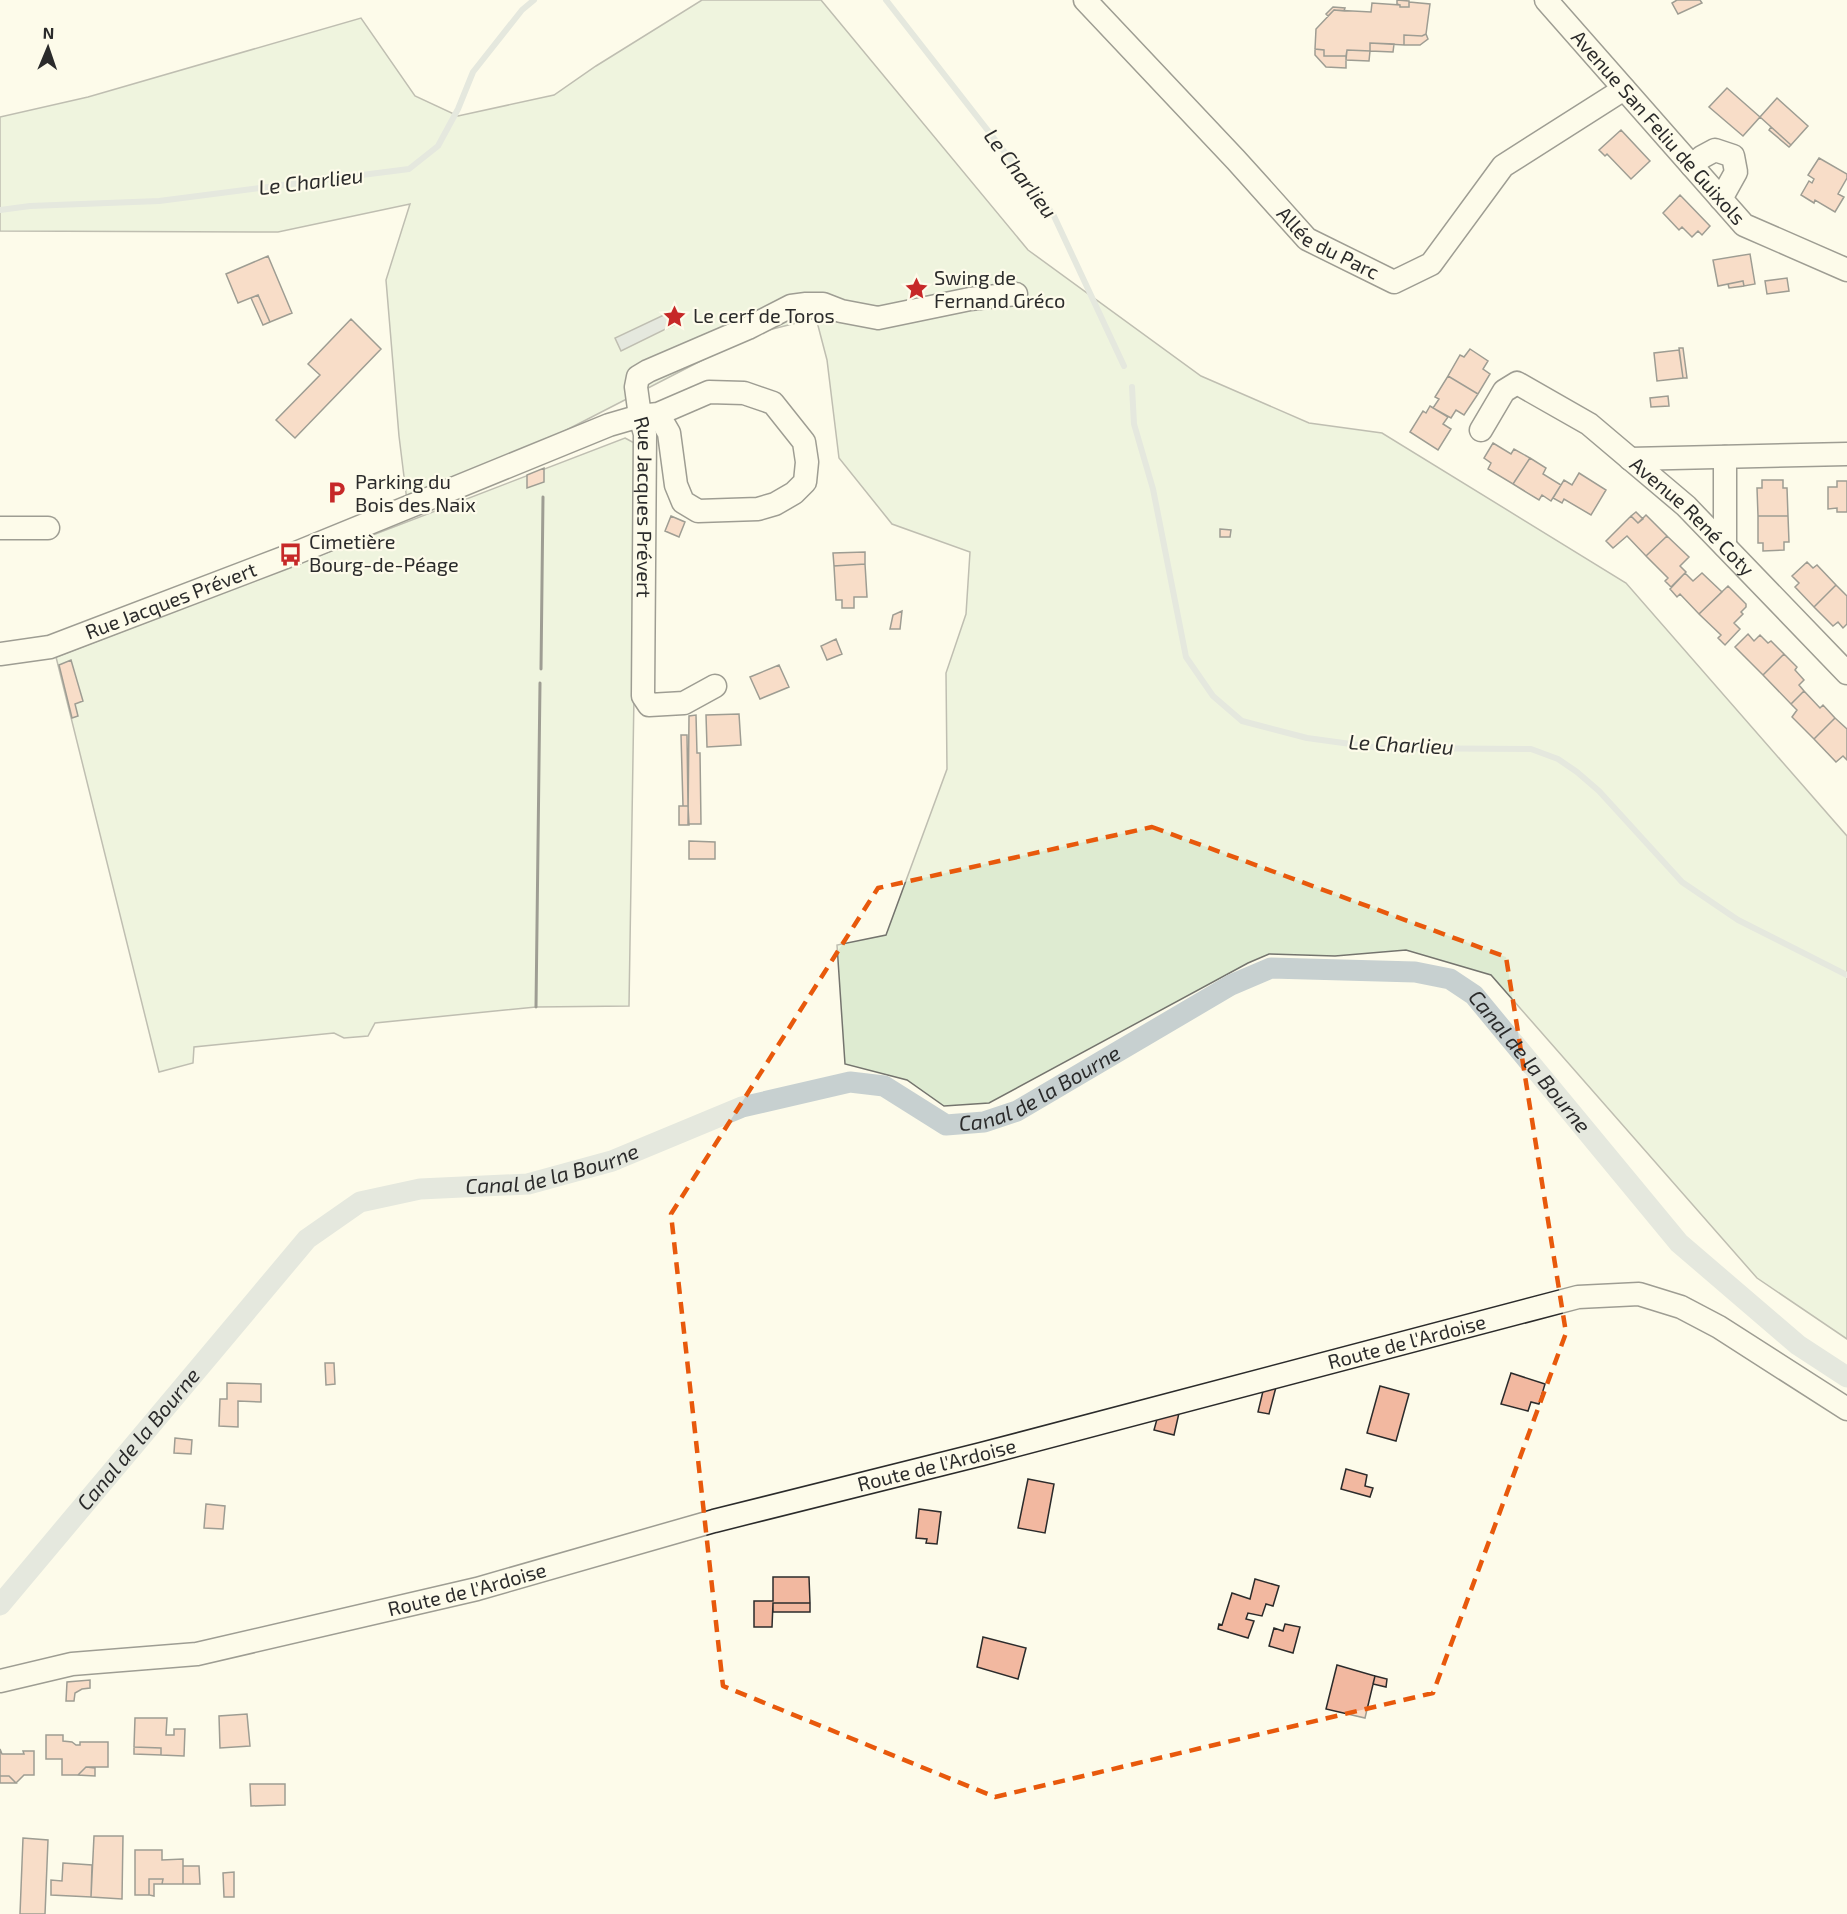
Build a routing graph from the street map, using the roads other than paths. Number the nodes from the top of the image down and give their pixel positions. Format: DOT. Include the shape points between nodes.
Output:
graph roads {
  1 [pos="1085,0"];
  2 [pos="1546,0"];
  3 [pos="1624,89"];
  4 [pos="1692,166"];
  5 [pos="1721,200"];
  6 [pos="1847,270"];
  7 [pos="1016,294"];
  8 [pos="649,415"];
  9 [pos="1481,430"];
  10 [pos="1847,454"];
  11 [pos="1725,457"];
  12 [pos="1630,459"];
  13 [pos="0,528"];
  14 [pos="48,528"];
  15 [pos="1725,546"];
  16 [pos="0,654"];
  17 [pos="1844,664"];
  18 [pos="714,686"];
  19 [pos="1847,1409"];
  20 [pos="0,1681"];
  1 -- 3 [label="street, Allée du Parc" via="1307,239 1394,282 1431,264 1503,166"];
  2 -- 3 [label="street, Avenue San Feliu de Guixols"];
  3 -- 4 [label="street, Avenue San Feliu de Guixols"];
  4 -- 5 [label="street, Avenue San Feliu de Guixols"];
  4 -- 5 [label="street" via="1715,150 1733,156 1736,172"];
  5 -- 6 [label="street, Avenue San Feliu de Guixols" via="1744,225"];
  7 -- 8 [label="street" via="970,298 878,318 823,304 792,306 638,377 636,387"];
  8 -- 8 [label="street" via="669,433 676,485 683,502 698,511 758,509 776,504 805,482 804,442 773,403 744,393 709,392"];
  8 -- 16 [label="street, Rue Jacques Prévert" via="609,425 291,555 50,647"];
  8 -- 18 [label="street, Rue Jacques Prévert" via="645,434 643,696 649,705 684,704"];
  9 -- 12 [label="street, Avenue René Coty" via="1504,391 1517,383 1589,424"];
  10 -- 11 [label="street"];
  11 -- 12 [label="street"];
  11 -- 15 [label="street"];
  12 -- 15 [label="street, Avenue René Coty" via="1686,506"];
  13 -- 14 [label="street"];
  15 -- 17 [label="street, Avenue René Coty"];
  19 -- 20 [label="street, Route de l'Ardoise" via="1719,1326 1681,1307 1639,1294 1578,1297 714,1521 477,1589 197,1654 72,1664"];
}
